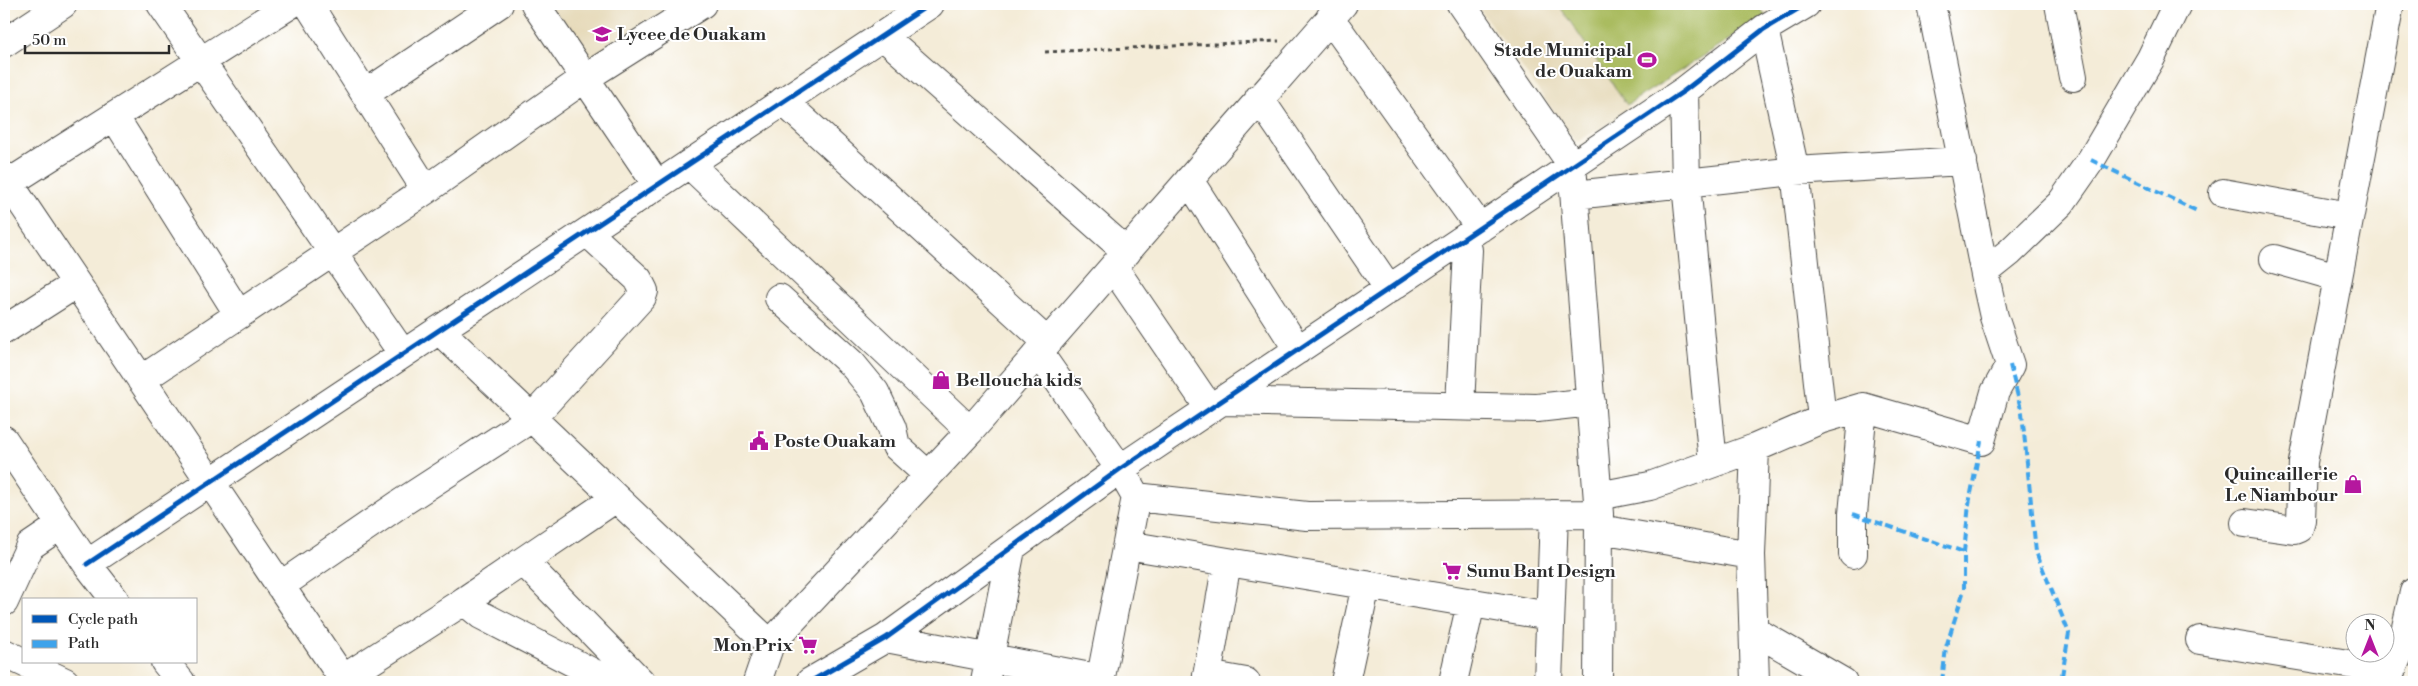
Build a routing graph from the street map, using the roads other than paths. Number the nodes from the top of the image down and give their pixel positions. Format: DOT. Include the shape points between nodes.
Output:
graph roads {
  1 [pos="63,4"];
  2 [pos="160,4"];
  3 [pos="291,4"];
  4 [pos="308,4"];
  5 [pos="499,4"];
  6 [pos="535,4"];
  7 [pos="702,4"];
  8 [pos="1461,4"];
  9 [pos="1806,4"];
  10 [pos="1931,4"];
  11 [pos="2059,4"];
  12 [pos="2177,4"];
  13 [pos="2390,4"];
  14 [pos="915,8"];
  15 [pos="1336,11"];
  16 [pos="1764,29"];
  17 [pos="8,32"];
  18 [pos="882,35"];
  19 [pos="200,62"];
  20 [pos="2073,77"];
  21 [pos="586,78"];
  22 [pos="1684,92"];
  23 [pos="365,94"];
  24 [pos="1259,98"];
  25 [pos="783,101"];
  26 [pos="114,116"];
  27 [pos="1962,161"];
  28 [pos="688,164"];
  29 [pos="1572,165"];
  30 [pos="1795,171"];
  31 [pos="6,179"];
  32 [pos="1189,180"];
  33 [pos="1686,184"];
  34 [pos="657,185"];
  35 [pos="426,190"];
  36 [pos="2223,193"];
  37 [pos="1575,195"];
  38 [pos="2349,216"];
  39 [pos="587,232"];
  40 [pos="1470,235"];
  41 [pos="333,253"];
  42 [pos="2274,259"];
  43 [pos="1121,260"];
  44 [pos="1985,272"];
  45 [pos="2337,278"];
  46 [pos="76,284"];
  47 [pos="1389,289"];
  48 [pos="779,298"];
  49 [pos="240,315"];
  50 [pos="4,330"];
  51 [pos="439,330"];
  52 [pos="1043,348"];
  53 [pos="1298,350"];
  54 [pos="403,354"];
  55 [pos="141,380"];
  56 [pos="1591,402"];
  57 [pos="1216,405"];
  58 [pos="1460,405"];
  59 [pos="1863,407"];
  60 [pos="532,418"];
  61 [pos="1822,418"];
  62 [pos="970,431"];
  63 [pos="4,440"];
  64 [pos="1755,448"];
  65 [pos="1714,463"];
  66 [pos="1120,469"];
  67 [pos="928,475"];
  68 [pos="210,482"];
  69 [pos="1136,497"];
  70 [pos="616,498"];
  71 [pos="1599,513"];
  72 [pos="1554,514"];
  73 [pos="2245,522"];
  74 [pos="61,525"];
  75 [pos="1127,545"];
  76 [pos="1011,549"];
  77 [pos="1853,554"];
  78 [pos="1751,555"];
  79 [pos="523,561"];
  80 [pos="1227,562"];
  81 [pos="87,564"];
  82 [pos="1366,585"];
  83 [pos="280,586"];
  84 [pos="2414,592"];
  85 [pos="113,598"];
  86 [pos="464,601"];
  87 [pos="4,602"];
  88 [pos="1471,603"];
  89 [pos="1550,616"];
  90 [pos="1755,631"];
  91 [pos="886,638"];
  92 [pos="2200,640"];
  93 [pos="770,644"];
  94 [pos="4,653"];
  95 [pos="22,662"];
  96 [pos="26,664"];
  97 [pos="167,664"];
  98 [pos="988,670"];
  99 [pos="2397,671"];
  100 [pos="1207,678"];
  101 [pos="60,681"];
  102 [pos="343,681"];
  103 [pos="1101,681"];
  104 [pos="181,682"];
  105 [pos="611,682"];
  106 [pos="641,682"];
  107 [pos="757,682"];
  108 [pos="810,682"];
  109 [pos="1246,682"];
  110 [pos="1345,682"];
  111 [pos="1454,682"];
  112 [pos="1548,682"];
  113 [pos="1598,682"];
  114 [pos="1755,682"];
  115 [pos="1843,682"];
  1 -- 17 [label="street"];
  2 -- 19 [label="street"];
  3 -- 19 [label="street"];
  4 -- 23 [label="street"];
  5 -- 23 [label="street"];
  6 -- 21 [label="street"];
  7 -- 21 [label="street"];
  8 -- 29 [label="street"];
  9 -- 16 [label="street"];
  10 -- 27 [label="street"];
  11 -- 20 [label="street"];
  12 -- 44 [label="street" via="2151,58 2091,160 2061,203"];
  13 -- 38 [label="street"];
  14 -- 18 [label="street"];
  15 -- 24 [label="street"];
  15 -- 40 [label="street"];
  16 -- 22 [label="street"];
  16 -- 30 [label="street"];
  18 -- 25 [label="street"];
  18 -- 43 [label="street"];
  19 -- 26 [label="street"];
  19 -- 41 [label="street"];
  21 -- 34 [label="street"];
  21 -- 35 [label="street"];
  22 -- 29 [label="street"];
  22 -- 33 [label="street"];
  23 -- 35 [label="street"];
  24 -- 32 [label="street"];
  24 -- 47 [label="street"];
  25 -- 28 [label="street"];
  25 -- 52 [label="street"];
  26 -- 31 [label="street"];
  26 -- 49 [label="street"];
  27 -- 30 [label="street"];
  27 -- 44 [label="street"];
  28 -- 34 [label="street"];
  28 -- 62 [label="street"];
  29 -- 37 [label="street"];
  29 -- 40 [label="street"];
  30 -- 33 [label="street"];
  30 -- 61 [label="street"];
  31 -- 46 [label="street"];
  32 -- 43 [label="street"];
  32 -- 53 [label="street"];
  33 -- 37 [label="street"];
  33 -- 65 [label="street"];
  34 -- 39 [label="street"];
  35 -- 41 [label="street"];
  36 -- 38 [label="street"];
  37 -- 56 [label="street"];
  38 -- 45 [label="street"];
  39 -- 51 [label="street"];
  39 -- 60 [label="street" via="638,279 644,291"];
  40 -- 47 [label="street"];
  40 -- 58 [label="street"];
  41 -- 49 [label="street"];
  41 -- 54 [label="street"];
  42 -- 45 [label="street"];
  43 -- 52 [label="street"];
  43 -- 57 [label="street"];
  44 -- 59 [label="street" via="1994,317 2010,365 1996,392 1981,441"];
  45 -- 73 [label="street" via="2303,462 2299,528 2294,530"];
  46 -- 50 [label="street"];
  46 -- 55 [label="street"];
  47 -- 53 [label="street"];
  48 -- 67 [label="street" via="852,364 875,392 892,428 896,446"];
  49 -- 55 [label="street"];
  51 -- 54 [label="street"];
  51 -- 60 [label="street"];
  52 -- 62 [label="street"];
  52 -- 66 [label="street"];
  53 -- 57 [label="street"];
  54 -- 68 [label="street"];
  55 -- 68 [label="street"];
  56 -- 58 [label="street" via="1537,408"];
  56 -- 71 [label="street"];
  57 -- 58 [label="street"];
  57 -- 66 [label="street"];
  59 -- 61 [label="street"];
  59 -- 77 [label="street" via="1853,514"];
  60 -- 70 [label="street"];
  60 -- 83 [label="street"];
  61 -- 64 [label="street"];
  62 -- 67 [label="street"];
  63 -- 74 [label="street"];
  64 -- 65 [label="street"];
  64 -- 78 [label="street"];
  65 -- 71 [label="street" via="1650,486"];
  66 -- 69 [label="street"];
  66 -- 76 [label="street"];
  67 -- 93 [label="street"];
  68 -- 81 [label="street"];
  68 -- 83 [label="street"];
  69 -- 72 [label="street" via="1307,516"];
  69 -- 75 [label="street"];
  70 -- 79 [label="street"];
  70 -- 93 [label="street"];
  71 -- 72 [label="street"];
  71 -- 78 [label="street"];
  71 -- 113 [label="street"];
  72 -- 89 [label="street"];
  74 -- 81 [label="street"];
  74 -- 87 [label="street" via="30,546"];
  75 -- 80 [label="street"];
  75 -- 103 [label="street"];
  76 -- 91 [label="street"];
  76 -- 98 [label="street"];
  78 -- 90 [label="street"];
  79 -- 86 [label="street"];
  79 -- 106 [label="street"];
  80 -- 82 [label="street"];
  80 -- 100 [label="street"];
  81 -- 85 [label="street"];
  82 -- 88 [label="street"];
  82 -- 110 [label="street"];
  83 -- 102 [label="street"];
  84 -- 99 [label="street"];
  86 -- 102 [label="street"];
  86 -- 105 [label="street" via="481,615"];
  88 -- 89 [label="street"];
  88 -- 111 [label="street"];
  89 -- 112 [label="street"];
  90 -- 114 [label="street"];
  90 -- 115 [label="street"];
  91 -- 98 [label="street"];
  91 -- 108 [label="street"];
  92 -- 99 [label="street"];
  93 -- 107 [label="street"];
  94 -- 95 [label="street"];
  96 -- 101 [label="street"];
  97 -- 104 [label="street"];
  98 -- 103 [label="street"];
  100 -- 109 [label="street"];
}
